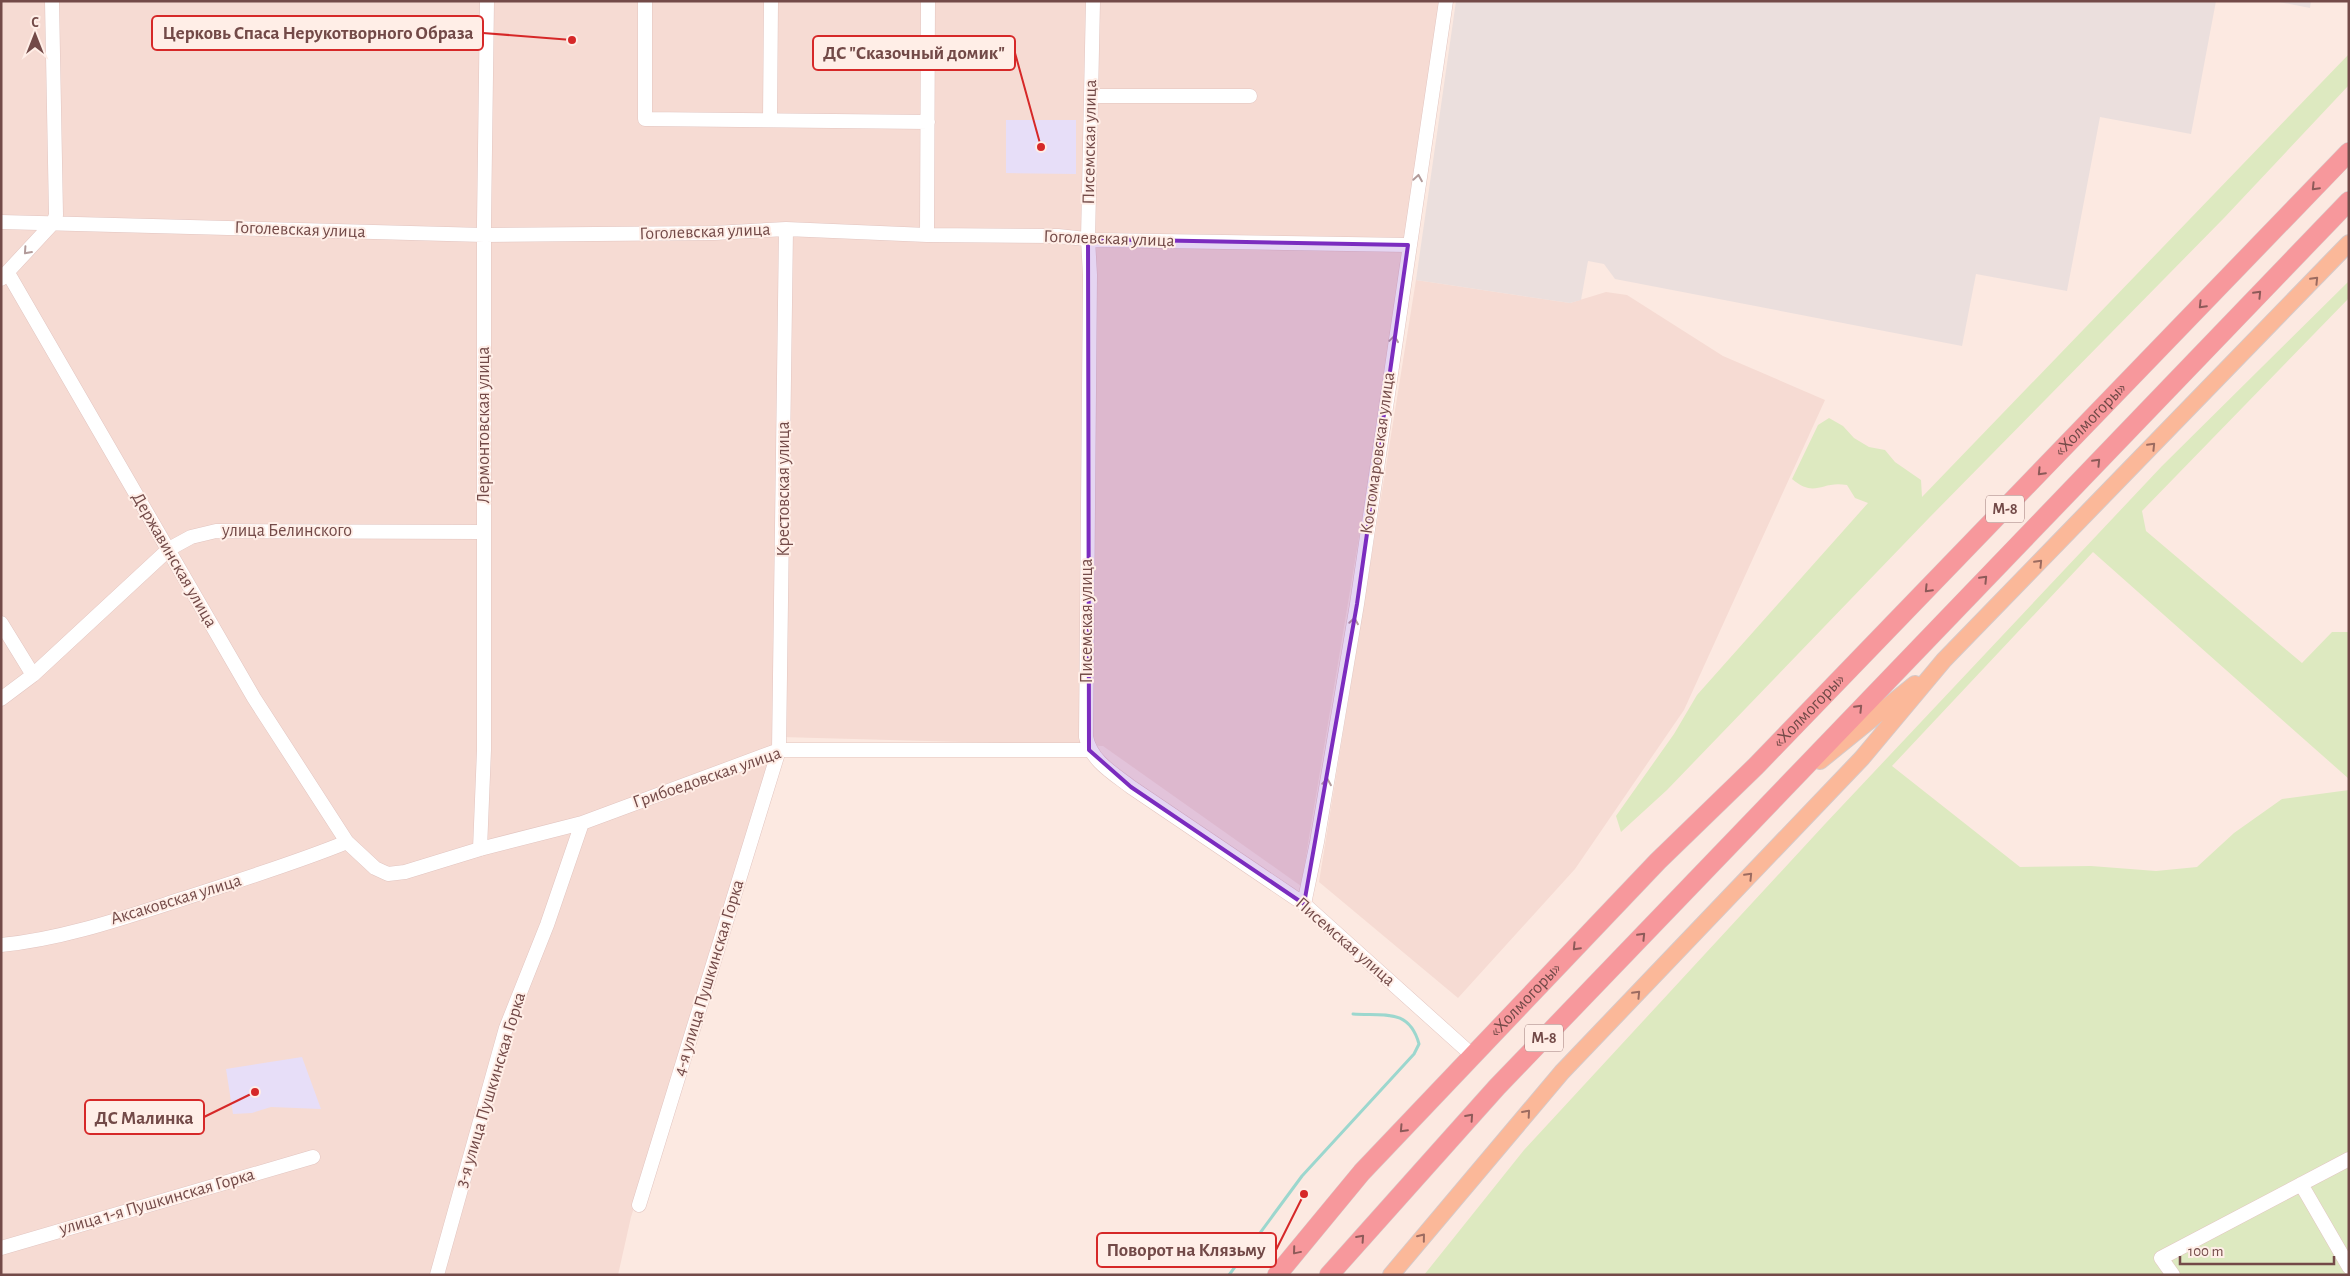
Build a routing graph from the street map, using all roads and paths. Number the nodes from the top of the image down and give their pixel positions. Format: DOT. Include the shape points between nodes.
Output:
graph roads {
  1 [pos="52,1"];
  2 [pos="487,1"];
  3 [pos="645,1"];
  4 [pos="771,1"];
  5 [pos="928,1"];
  6 [pos="1093,1"];
  7 [pos="1446,1"];
  8 [pos="1091,96"];
  9 [pos="1250,96"];
  10 [pos="770,120"];
  11 [pos="928,122"];
  12 [pos="2349,152"];
  13 [pos="2349,201"];
  14 [pos="1,222"];
  15 [pos="53,223"];
  16 [pos="786,229"];
  17 [pos="484,235"];
  18 [pos="927,235"];
  19 [pos="1088,239"];
  20 [pos="2349,243"];
  21 [pos="1408,245"];
  22 [pos="4,276"];
  23 [pos="483,532"];
  24 [pos="169,549"];
  25 [pos="1,623"];
  26 [pos="1944,660"];
  27 [pos="33,675"];
  28 [pos="1,699"];
  29 [pos="779,750"];
  30 [pos="1089,750"];
  31 [pos="1764,806"];
  32 [pos="582,823"];
  33 [pos="347,842"];
  34 [pos="480,849"];
  35 [pos="1304,904"];
  36 [pos="2,944"];
  37 [pos="1472,1055"];
  38 [pos="313,1157"];
  39 [pos="2349,1159"];
  40 [pos="2301,1184"];
  41 [pos="639,1205"];
  42 [pos="1,1248"];
  43 [pos="2349,1267"];
  44 [pos="437,1275"];
  45 [pos="1277,1275"];
  46 [pos="1329,1275"];
  47 [pos="1391,1275"];
  48 [pos="2173,1275"];
  1 -- 15 [label="street" via="56,216"];
  2 -- 17 [label="street, Лермонтовская улица"];
  3 -- 10 [label="street" via="645,120"];
  4 -- 10 [label="street"];
  5 -- 11 [label="street"];
  6 -- 8 [label="street, Писемская улица"];
  21 -- 7 [label="street, Костомаровская улица, one-way"];
  8 -- 9 [label="street"];
  8 -- 19 [label="street, Писемская улица"];
  10 -- 11 [label="street"];
  11 -- 18 [label="street"];
  12 -- 37 [label="highway, «Холмогоры» / М-8, one-way"];
  31 -- 13 [label="highway, «Холмогоры» / М-8, one-way"];
  14 -- 15 [label="street, Гоголевская улица"];
  15 -- 17 [label="street, Гоголевская улица"];
  15 -- 22 [label="street, one-way"];
  16 -- 17 [label="street, Гоголевская улица" via="714,233"];
  16 -- 18 [label="street, Гоголевская улица"];
  16 -- 29 [label="street, Крестовская улица"];
  17 -- 23 [label="street, Лермонтовская улица"];
  18 -- 19 [label="street, Гоголевская улица"];
  19 -- 21 [label="street, Гоголевская улица"];
  19 -- 30 [label="street, Писемская улица" via="1086,738"];
  26 -- 20 [label="main road, one-way"];
  35 -- 21 [label="street, Костомаровская улица, one-way" via="1356,604"];
  22 -- 24 [label="street, Державинская улица"];
  23 -- 24 [label="street, улица Белинского" via="216,530 191,537"];
  23 -- 34 [label="street, Лермонтовская улица" via="484,750"];
  24 -- 27 [label="street, улица Белинского"];
  24 -- 33 [label="street, Державинская улица" via="254,698"];
  25 -- 27 [label="street"];
  26 -- 31 [label="main road"];
  47 -- 26 [label="main road, one-way" via="1562,1072 1862,758"];
  27 -- 28 [label="street, улица Белинского"];
  29 -- 30 [label="street, Грибоедовская улица"];
  29 -- 32 [label="street, Грибоедовская улица"];
  29 -- 41 [label="street, 4-я улица Пушкинская Горка"];
  30 -- 35 [label="street, Писемская улица" via="1105,768 1131,787"];
  46 -- 31 [label="highway, «Холмогоры» / М-8, one-way" via="1497,1086"];
  32 -- 34 [label="street, Грибоедовская улица"];
  32 -- 44 [label="street, 3-я улица Пушкинская Горка" via="547,925 506,1028"];
  33 -- 34 [label="street, Грибоедовская улица" via="376,868 388,874 405,872"];
  33 -- 36 [label="street, Аксаковская улица" via="301,861 136,914 54,937"];
  35 -- 37 [label="street, Писемская улица"];
  37 -- 45 [label="highway, «Холмогоры» / М-8, one-way" via="1362,1172"];
  38 -- 42 [label="street, улица 1-я Пушкинская Горка"];
  39 -- 40 [label="street"];
  40 -- 43 [label="street"];
  40 -- 48 [label="street" via="2161,1258"];
}
